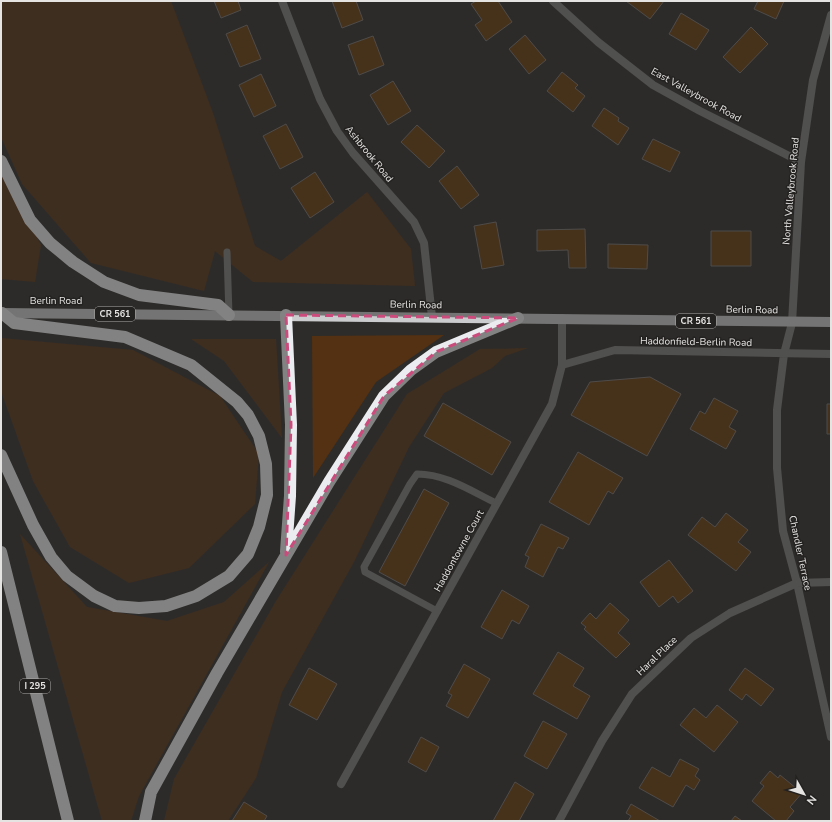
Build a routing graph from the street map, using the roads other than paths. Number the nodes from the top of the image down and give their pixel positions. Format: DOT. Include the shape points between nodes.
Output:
graph roads {
  1 [pos="282,1"];
  2 [pos="553,1"];
  3 [pos="831,15"];
  4 [pos="1,161"];
  5 [pos="801,162"];
  6 [pos="227,252"];
  7 [pos="1,313"];
  8 [pos="229,315"];
  9 [pos="286,315"];
  10 [pos="432,317"];
  11 [pos="518,318"];
  12 [pos="562,318"];
  13 [pos="831,322"];
  14 [pos="792,323"];
  15 [pos="784,354"];
  16 [pos="831,354"];
  17 [pos="562,365"];
  18 [pos="1,455"];
  19 [pos="496,503"];
  20 [pos="1,552"];
  21 [pos="286,555"];
  22 [pos="831,582"];
  23 [pos="797,583"];
  24 [pos="437,611"];
  25 [pos="831,737"];
  26 [pos="340,784"];
  27 [pos="68,821"];
  28 [pos="145,821"];
  29 [pos="559,821"];
  1 -- 10 [label="street, Ashbrook Road" via="320,98 337,131 414,222 424,243"];
  2 -- 5 [label="street, East Valleybrook Road" via="598,42 653,85"];
  3 -- 5 [label="street, North Valleybrook Road" via="813,80"];
  4 -- 8 [label="highway" via="30,220 50,243 73,262 104,282 139,295 218,305"];
  5 -- 14 [label="street, North Valleybrook Road"];
  6 -- 8 [label="lane"];
  7 -- 8 [label="main road, Berlin Road / CR 561"];
  7 -- 18 [label="highway" via="14,323 125,337 191,365 248,415 258,436 266,464 267,496 259,527 248,554 229,576 196,596 166,606 115,606 94,596 67,576 51,557 33,526"];
  8 -- 9 [label="main road, Berlin Road / CR 561"];
  9 -- 10 [label="main road, Berlin Road / CR 561"];
  9 -- 21 [label="highway" via="291,425"];
  10 -- 11 [label="main road, Berlin Road / CR 561"];
  11 -- 12 [label="main road, Berlin Road / CR 561"];
  11 -- 21 [label="highway" via="436,352 384,396"];
  12 -- 14 [label="main road, Berlin Road / CR 561"];
  12 -- 17 [label="street, Haddontowne Court"];
  13 -- 14 [label="main road, Berlin Road / CR 561"];
  14 -- 15 [label="street, Chandler Terrace"];
  15 -- 16 [label="street, Haddonfield-Berlin Road"];
  15 -- 17 [label="street, Haddonfield-Berlin Road" via="615,350"];
  15 -- 23 [label="street, Chandler Terrace" via="777,410 776,468 783,530"];
  17 -- 19 [label="street, Haddontowne Court" via="552,404"];
  19 -- 24 [label="street, Haddontowne Court"];
  19 -- 24 [label="lane" via="432,474 418,474 364,567 365,572"];
  20 -- 27 [label="highway, I 295"];
  21 -- 28 [label="highway" via="151,792"];
  22 -- 23 [label="street, Haral Place"];
  23 -- 25 [label="street, Chandler Terrace"];
  23 -- 29 [label="street, Haral Place" via="730,613 691,638 632,694 602,741"];
  24 -- 26 [label="street, Haddontowne Court"];
}
